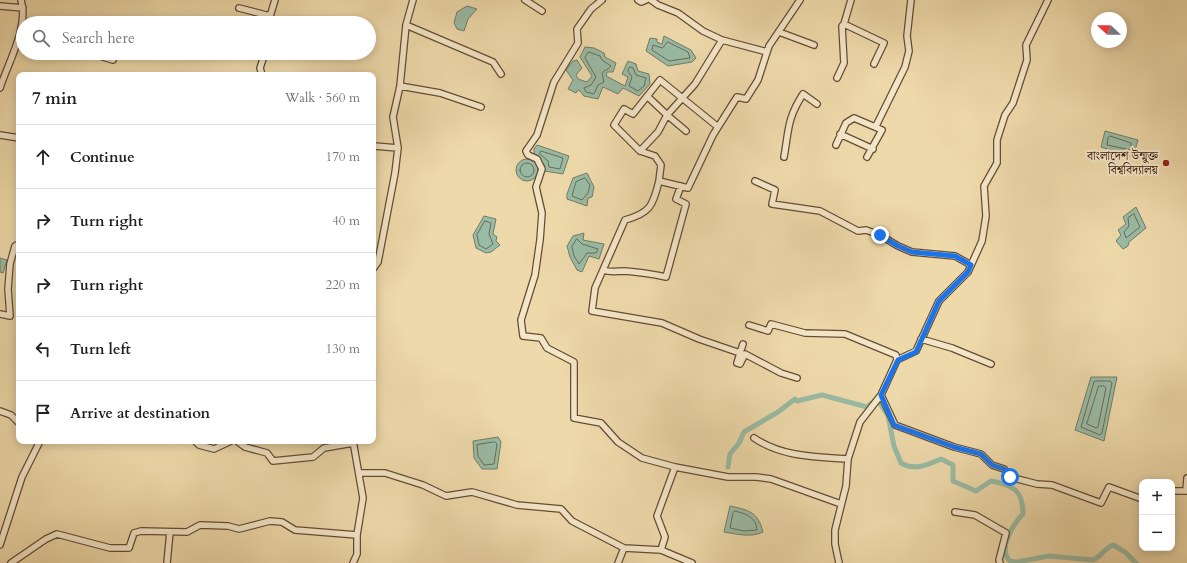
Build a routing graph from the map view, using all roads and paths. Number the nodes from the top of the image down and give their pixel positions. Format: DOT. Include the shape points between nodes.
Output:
graph roads {
  1 [pos="21,0"];
  2 [pos="275,0"];
  3 [pos="413,0"];
  4 [pos="525,0"];
  5 [pos="602,0"];
  6 [pos="638,0"];
  7 [pos="646,0"];
  8 [pos="651,0"];
  9 [pos="800,0"];
  10 [pos="851,0"];
  11 [pos="911,0"];
  12 [pos="1048,0"];
  13 [pos="0,6"];
  14 [pos="23,8"];
  15 [pos="240,8"];
  16 [pos="542,11"];
  17 [pos="22,16"];
  18 [pos="270,16"];
  19 [pos="844,24"];
  20 [pos="406,25"];
  21 [pos="779,32"];
  22 [pos="722,40"];
  23 [pos="814,45"];
  24 [pos="16,51"];
  25 [pos="767,52"];
  26 [pos="263,60"];
  27 [pos="874,64"];
  28 [pos="261,72"];
  29 [pos="501,74"];
  30 [pos="837,78"];
  31 [pos="400,86"];
  32 [pos="0,88"];
  33 [pos="647,96"];
  34 [pos="682,97"];
  35 [pos="817,104"];
  36 [pos="481,107"];
  37 [pos="667,115"];
  38 [pos="876,126"];
  39 [pos="718,127"];
  40 [pos="686,131"];
  41 [pos="840,134"];
  42 [pos="0,135"];
  43 [pos="16,138"];
  44 [pos="836,145"];
  45 [pos="376,146"];
  46 [pos="398,148"];
  47 [pos="873,149"];
  48 [pos="640,151"];
  49 [pos="784,157"];
  50 [pos="867,157"];
  51 [pos="659,181"];
  52 [pos="755,181"];
  53 [pos="681,186"];
  54 [pos="16,246"];
  55 [pos="376,265"];
  56 [pos="971,265"];
  57 [pos="603,270"];
  58 [pos="0,314"];
  59 [pos="749,325"];
  60 [pos="921,339"];
  61 [pos="743,344"];
  62 [pos="740,353"];
  63 [pos="898,360"];
  64 [pos="991,364"];
  65 [pos="798,378"];
  66 [pos="881,395"];
  67 [pos="0,411"];
  68 [pos="16,420"];
  69 [pos="754,438"];
  70 [pos="38,444"];
  71 [pos="198,444"];
  72 [pos="225,444"];
  73 [pos="241,444"];
  74 [pos="343,444"];
  75 [pos="353,444"];
  76 [pos="848,459"];
  77 [pos="675,467"];
  78 [pos="359,473"];
  79 [pos="1187,478"];
  80 [pos="1175,491"];
  81 [pos="1139,498"];
  82 [pos="840,504"];
  83 [pos="955,512"];
  84 [pos="170,532"];
  85 [pos="357,535"];
  86 [pos="0,545"];
  87 [pos="624,548"];
  88 [pos="661,550"];
  89 [pos="11,563"];
  90 [pos="168,563"];
  91 [pos="353,563"];
  92 [pos="618,563"];
  93 [pos="692,563"];
  94 [pos="839,563"];
  95 [pos="1000,563"];
  1 -- 14 [label="street"];
  2 -- 18 [label="street"];
  3 -- 20 [label="street"];
  4 -- 16 [label="street"];
  5 -- 77 [label="street" via="591,8 577,29 578,43 554,82 536,135 526,150 528,155 537,159 542,169 536,187 542,213 535,275 521,320 523,336 541,338 547,348 574,362 574,418 601,423 618,442 642,458"];
  6 -- 7 [label="street"];
  8 -- 22 [label="street"];
  9 -- 21 [label="street"];
  10 -- 19 [label="street"];
  11 -- 38 [label="street" via="907,36 909,51 905,67"];
  12 -- 56 [label="street" via="1026,46 1027,60 997,140 997,163 984,186 986,216 982,241"];
  13 -- 14 [label="street"];
  14 -- 17 [label="street"];
  15 -- 18 [label="street"];
  19 -- 27 [label="street" via="884,43"];
  19 -- 30 [label="street" via="844,63"];
  20 -- 29 [label="street" via="493,62"];
  20 -- 31 [label="street"];
  21 -- 23 [label="street"];
  21 -- 25 [label="street"];
  22 -- 25 [label="street"];
  22 -- 34 [label="street" via="695,84"];
  24 -- 32 [label="street"];
  25 -- 39 [label="street" via="758,80 746,99 736,96"];
  26 -- 28 [label="street"];
  31 -- 36 [label="street" via="440,93"];
  31 -- 46 [label="street" via="393,116"];
  33 -- 34 [label="street" via="660,80"];
  33 -- 37 [label="street"];
  33 -- 48 [label="street" via="633,114 624,108 614,125"];
  34 -- 37 [label="street"];
  34 -- 39 [label="street"];
  35 -- 49 [label="street" via="803,94 797,103 787,127 788,138"];
  37 -- 40 [label="street"];
  37 -- 48 [label="street" via="658,132"];
  38 -- 41 [label="street" via="854,118 846,123"];
  38 -- 47 [label="street" via="882,130"];
  39 -- 53 [label="street" via="688,188"];
  41 -- 44 [label="street"];
  41 -- 47 [label="street"];
  42 -- 43 [label="street"];
  45 -- 46 [label="street"];
  46 -- 55 [label="street" via="388,212"];
  47 -- 50 [label="street"];
  48 -- 51 [label="street" via="655,156 661,165"];
  51 -- 53 [label="street"];
  51 -- 57 [label="street" via="654,200 642,215 625,220"];
  52 -- 56 [label="street" via="775,190 772,204 820,211 858,231 866,230 880,235 912,252 955,256"];
  53 -- 57 [label="street" via="676,198 686,204 666,277 623,271 610,273"];
  54 -- 58 [label="street" via="10,264 10,316"];
  56 -- 60 [label="street" via="968,272 939,301"];
  57 -- 62 [label="street" via="595,288 592,311 662,323"];
  59 -- 63 [label="street" via="768,331 771,324 805,333 845,334 896,355"];
  60 -- 63 [label="street" via="916,352"];
  60 -- 64 [label="street"];
  61 -- 62 [label="street"];
  62 -- 65 [label="street" via="737,363 740,364 746,354 781,373"];
  63 -- 66 [label="street"];
  66 -- 76 [label="street" via="860,422"];
  66 -- 81 [label="street" via="894,425 981,454 992,465 1004,469 1010,477 1052,485 1101,504 1109,487"];
  67 -- 68 [label="street"];
  69 -- 76 [label="street" via="775,449 800,456"];
  70 -- 86 [label="street" via="22,477"];
  71 -- 72 [label="street" via="214,449"];
  73 -- 74 [label="street" via="267,453 273,461 313,457 324,448"];
  75 -- 78 [label="street"];
  76 -- 82 [label="street" via="846,486"];
  77 -- 82 [label="street" via="728,477 771,479"];
  77 -- 88 [label="street" via="657,516 665,537"];
  78 -- 85 [label="street" via="363,498"];
  78 -- 87 [label="street" via="385,473 423,485 446,496 472,492 517,505 561,509 572,521"];
  79 -- 80 [label="street" via="1186,491"];
  82 -- 94 [label="street" via="835,530"];
  83 -- 95 [label="street" via="975,515 1006,533"];
  84 -- 85 [label="street" via="187,532 200,525 239,529 270,521 282,522 295,530"];
  84 -- 89 [label="street" via="141,530 134,533 129,548 110,548 57,534"];
  84 -- 90 [label="street"];
  85 -- 91 [label="street" via="357,554"];
  87 -- 88 [label="street"];
  87 -- 92 [label="street"];
  88 -- 93 [label="street"];
}
